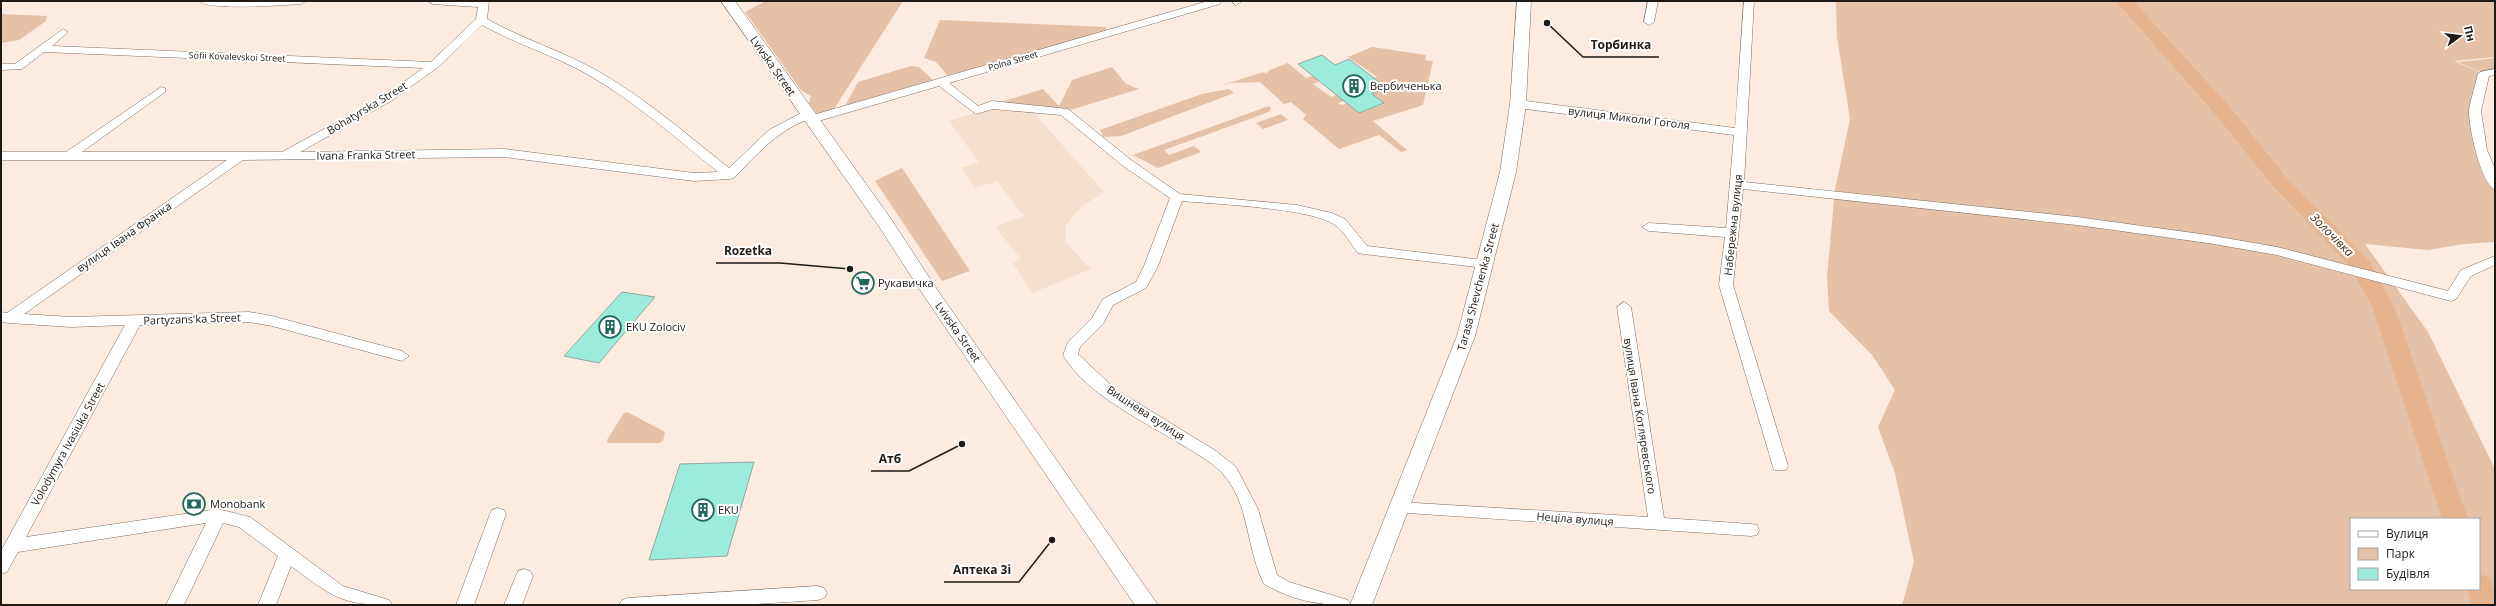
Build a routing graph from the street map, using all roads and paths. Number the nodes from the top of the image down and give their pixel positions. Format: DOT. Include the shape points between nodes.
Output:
graph roads {
  1 [pos="204,1"];
  2 [pos="301,1"];
  3 [pos="433,1"];
  4 [pos="728,1"];
  5 [pos="1524,1"];
  6 [pos="1653,1"];
  7 [pos="1749,1"];
  8 [pos="1216,2"];
  9 [pos="483,3"];
  10 [pos="481,20"];
  11 [pos="1649,22"];
  12 [pos="63,32"];
  13 [pos="41,49"];
  14 [pos="434,65"];
  15 [pos="1,67"];
  16 [pos="2495,72"];
  17 [pos="941,82"];
  18 [pos="161,90"];
  19 [pos="1518,104"];
  20 [pos="809,117"];
  21 [pos="1741,132"];
  22 [pos="1,156"];
  23 [pos="69,156"];
  24 [pos="284,156"];
  25 [pos="239,157"];
  26 [pos="730,175"];
  27 [pos="1737,185"];
  28 [pos="2495,185"];
  29 [pos="1177,197"];
  30 [pos="1649,227"];
  31 [pos="1732,233"];
  32 [pos="2495,260"];
  33 [pos="1486,264"];
  34 [pos="1624,307"];
  35 [pos="5,317"];
  36 [pos="135,320"];
  37 [pos="402,356"];
  38 [pos="1780,466"];
  39 [pos="1399,508"];
  40 [pos="498,514"];
  41 [pos="218,515"];
  42 [pos="1657,524"];
  43 [pos="1751,530"];
  44 [pos="12,546"];
  45 [pos="287,554"];
  46 [pos="1,567"];
  47 [pos="524,576"];
  48 [pos="818,593"];
  49 [pos="175,605"];
  50 [pos="267,605"];
  51 [pos="382,605"];
  52 [pos="465,605"];
  53 [pos="513,605"];
  54 [pos="628,605"];
  55 [pos="1147,605"];
  56 [pos="1342,605"];
  57 [pos="1361,605"];
  1 -- 2 [label="street" via="238,4"];
  3 -- 9 [label="street"];
  4 -- 20 [label="main road, Lvivska Street"];
  5 -- 19 [label="main road, Tarasa Shevchenka Street"];
  6 -- 11 [label="street"];
  7 -- 21 [label="street, Набережна вулиця"];
  8 -- 17 [label="street, Polna Street"];
  9 -- 10 [label="street"];
  10 -- 14 [label="street, Bohatyrska Street"];
  10 -- 26 [label="street" via="530,46 590,72 638,102"];
  12 -- 13 [label="street"];
  13 -- 14 [label="street, Sofii Kovalevskoi Street"];
  13 -- 15 [label="street" via="20,72"];
  14 -- 24 [label="street, Bohatyrska Street" via="387,99"];
  16 -- 28 [label="street" via="2484,74 2475,111 2481,150"];
  17 -- 20 [label="street, Polna Street"];
  17 -- 29 [label="street" via="976,110 992,105 1064,112 1121,158"];
  18 -- 23 [label="street"];
  19 -- 21 [label="street, вулиця Миколи Гоголя"];
  19 -- 33 [label="main road, Tarasa Shevchenka Street" via="1508,172"];
  20 -- 26 [label="street, Polna Street" via="790,121 770,133"];
  20 -- 55 [label="main road, Lvivska Street" via="885,223"];
  21 -- 27 [label="street, Набережна вулиця"];
  22 -- 23 [label="street, Ivana Franka Street"];
  23 -- 25 [label="street, Ivana Franka Street"];
  24 -- 25 [label="street, Ivana Franka Street"];
  24 -- 26 [label="street, Ivana Franka Street" via="504,153 694,177"];
  25 -- 35 [label="street, вулиця Івана Франка"];
  27 -- 31 [label="street, Набережна вулиця"];
  27 -- 32 [label="street" via="2077,221 2200,238 2276,251 2451,296 2466,273"];
  29 -- 33 [label="street" via="1310,211 1340,222 1363,250"];
  29 -- 56 [label="street, Вишнева вулиця" via="1151,266 1141,285 1108,302 1098,321 1074,345 1070,354 1079,366 1112,392 1229,470 1243,494 1270,579 1284,587"];
  30 -- 31 [label="street"];
  31 -- 38 [label="street, Набережна вулиця" via="1726,285"];
  33 -- 39 [label="main road, Tarasa Shevchenka Street" via="1466,336"];
  34 -- 42 [label="street, вулиця Івана Котляревського"];
  35 -- 36 [label="street, Partyzansʹka Street" via="71,322"];
  36 -- 37 [label="street, Partyzansʹka Street" via="249,317"];
  36 -- 44 [label="street, Volodymyra Ivasiuka Street"];
  39 -- 42 [label="street, Неціла вулиця"];
  39 -- 57 [label="main road, Tarasa Shevchenka Street"];
  40 -- 52 [label="street"];
  41 -- 44 [label="street"];
  41 -- 45 [label="street" via="244,522"];
  41 -- 49 [label="street"];
  42 -- 43 [label="street, Неціла вулиця"];
  44 -- 46 [label="street, Volodymyra Ivasiuka Street"];
  45 -- 50 [label="street"];
  45 -- 51 [label="street" via="337,591"];
  47 -- 53 [label="street"];
  48 -- 54 [label="street"];
}
